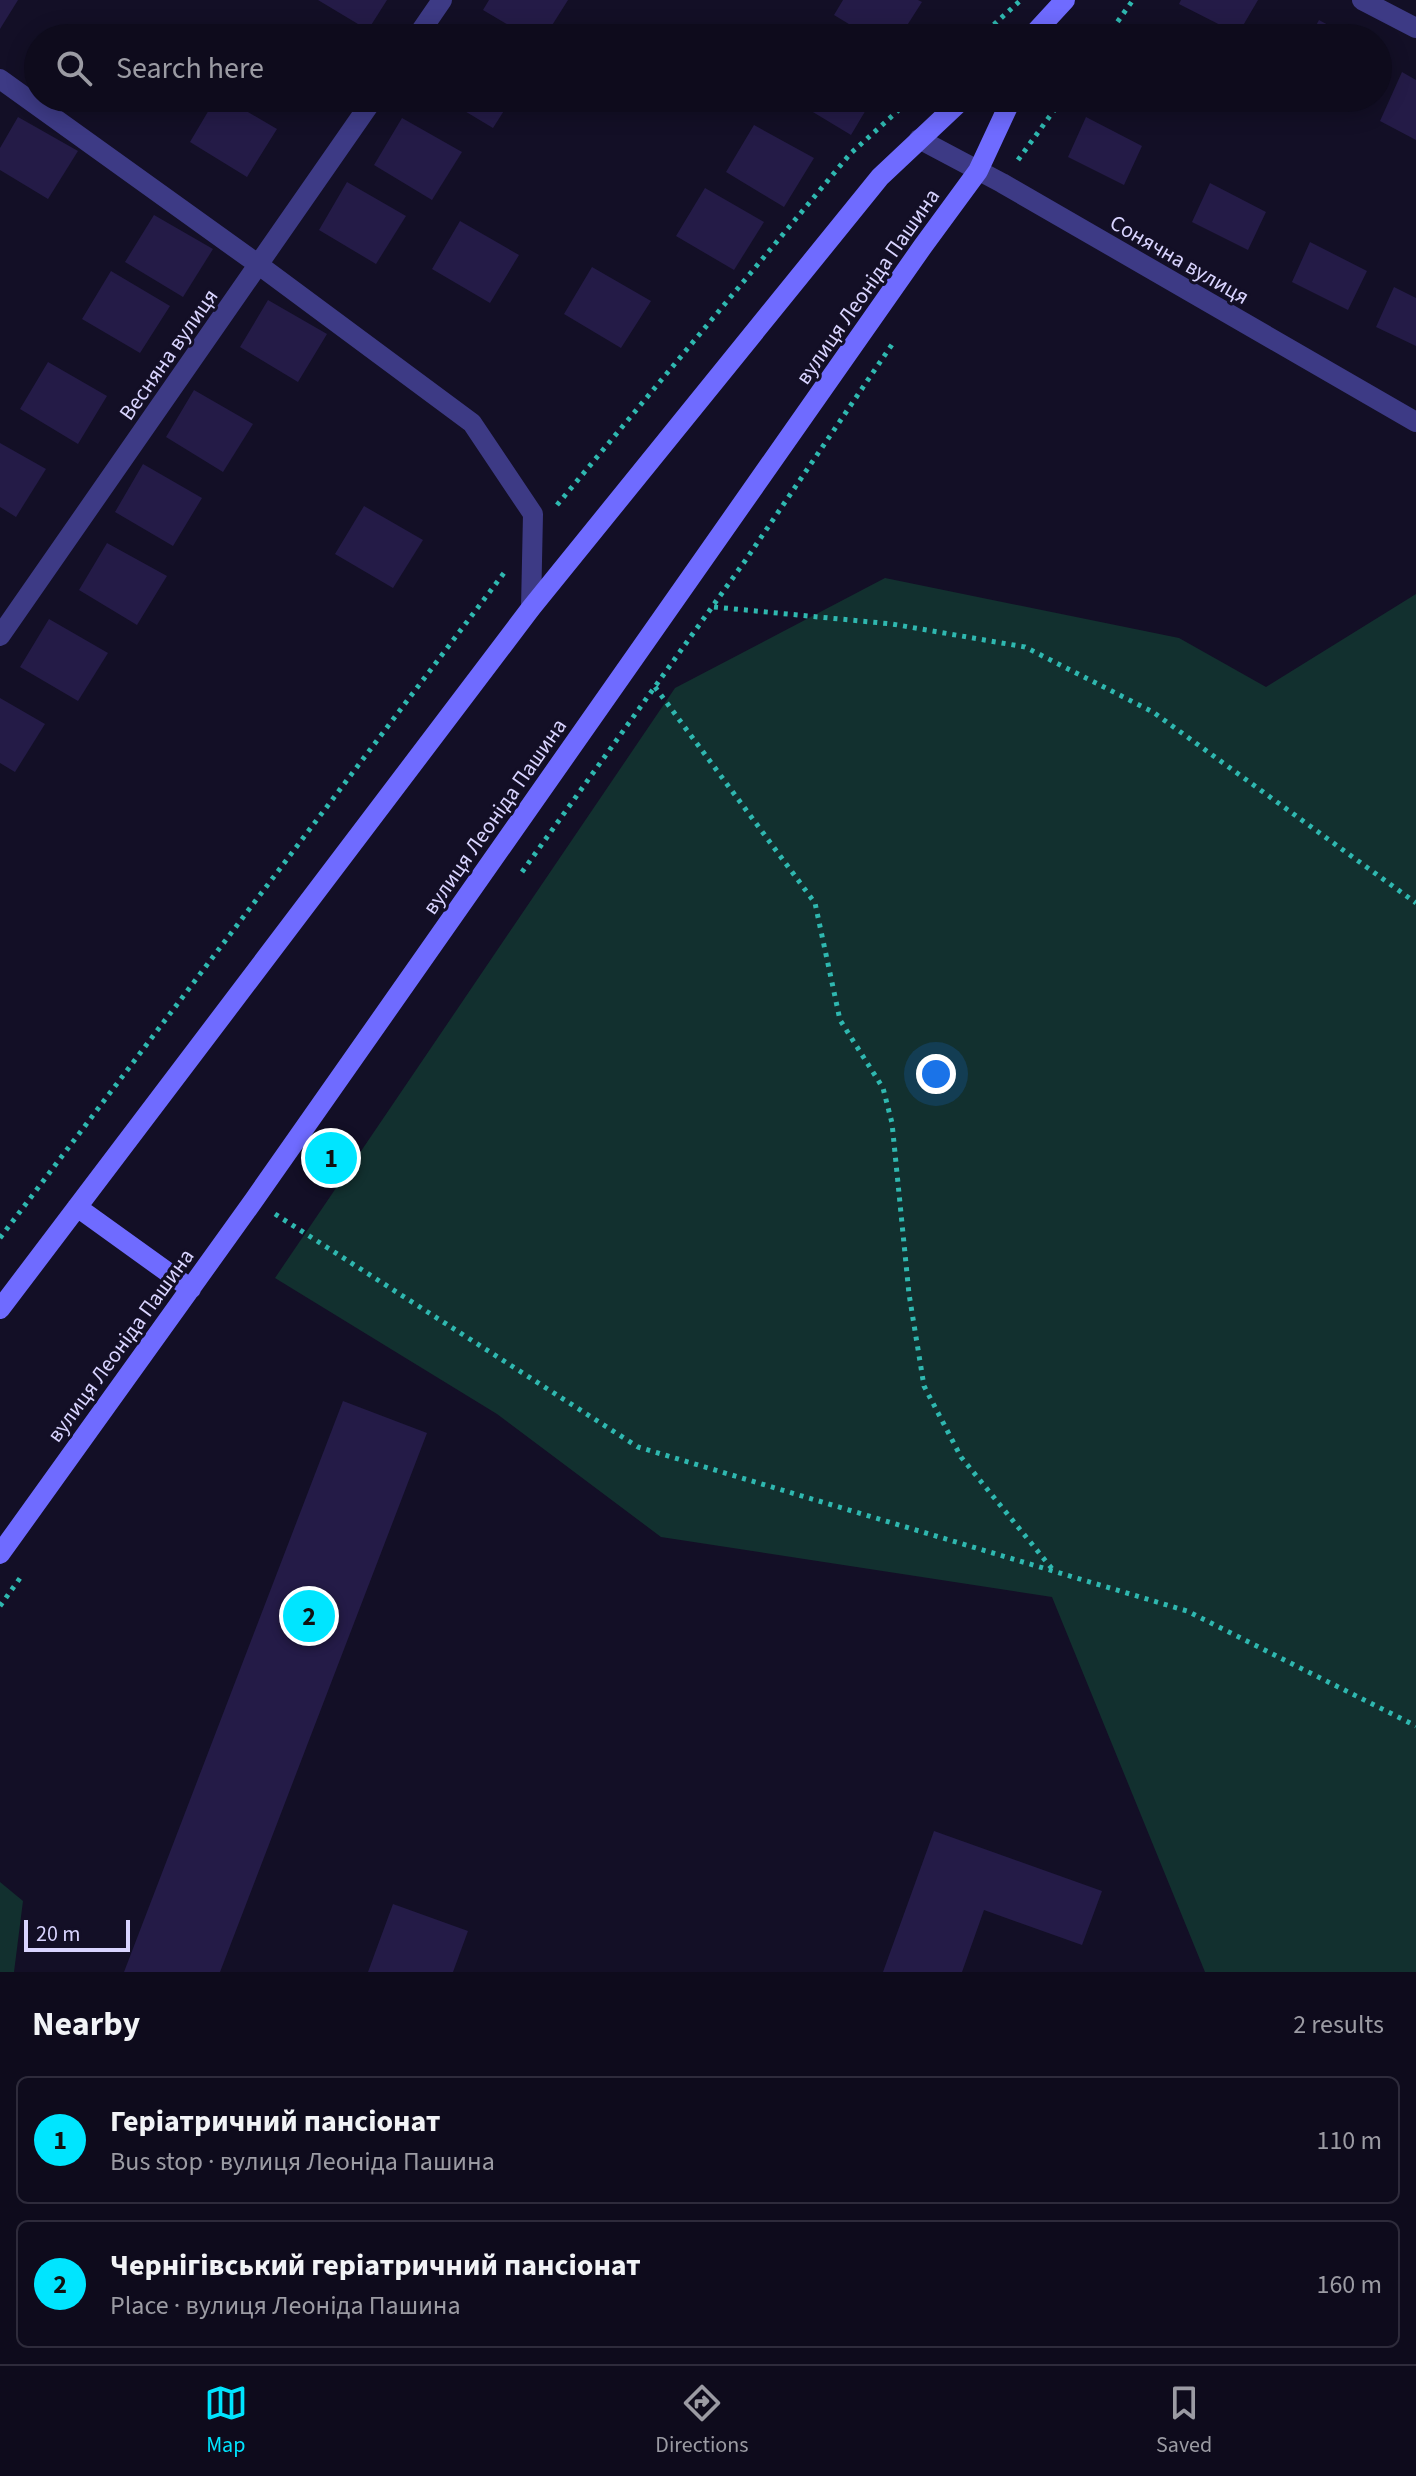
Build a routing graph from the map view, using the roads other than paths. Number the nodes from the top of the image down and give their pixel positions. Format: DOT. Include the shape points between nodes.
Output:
graph roads {
  1 [pos="442,0"];
  2 [pos="1065,0"];
  3 [pos="1362,0"];
  4 [pos="426,24"];
  5 [pos="1048,24"];
  6 [pos="1416,28"];
  7 [pos="0,79"];
  8 [pos="24,96"];
  9 [pos="46,112"];
  10 [pos="364,112"];
  11 [pos="949,112"];
  12 [pos="1005,112"];
  13 [pos="919,139"];
  14 [pos="978,171"];
  15 [pos="259,265"];
  16 [pos="1416,422"];
  17 [pos="531,608"];
  18 [pos="0,636"];
  19 [pos="77,1207"];
  20 [pos="191,1289"];
  21 [pos="0,1309"];
  22 [pos="0,1554"];
  1 -- 4 [label="street"];
  2 -- 5 [label="main road"];
  3 -- 6 [label="street"];
  7 -- 8 [label="street"];
  9 -- 15 [label="street"];
  10 -- 15 [label="street, Весняна вулиця"];
  11 -- 13 [label="main road"];
  12 -- 14 [label="main road, вулиця Леоніда Пашина"];
  13 -- 14 [label="street, Сонячна вулиця"];
  13 -- 17 [label="main road" via="880,177"];
  14 -- 16 [label="street, Сонячна вулиця"];
  14 -- 20 [label="main road, вулиця Леоніда Пашина"];
  15 -- 17 [label="street" via="472,423 533,514"];
  15 -- 18 [label="street, Весняна вулиця"];
  17 -- 19 [label="main road"];
  19 -- 20 [label="main road"];
  19 -- 21 [label="main road"];
  20 -- 22 [label="main road, вулиця Леоніда Пашина"];
}
